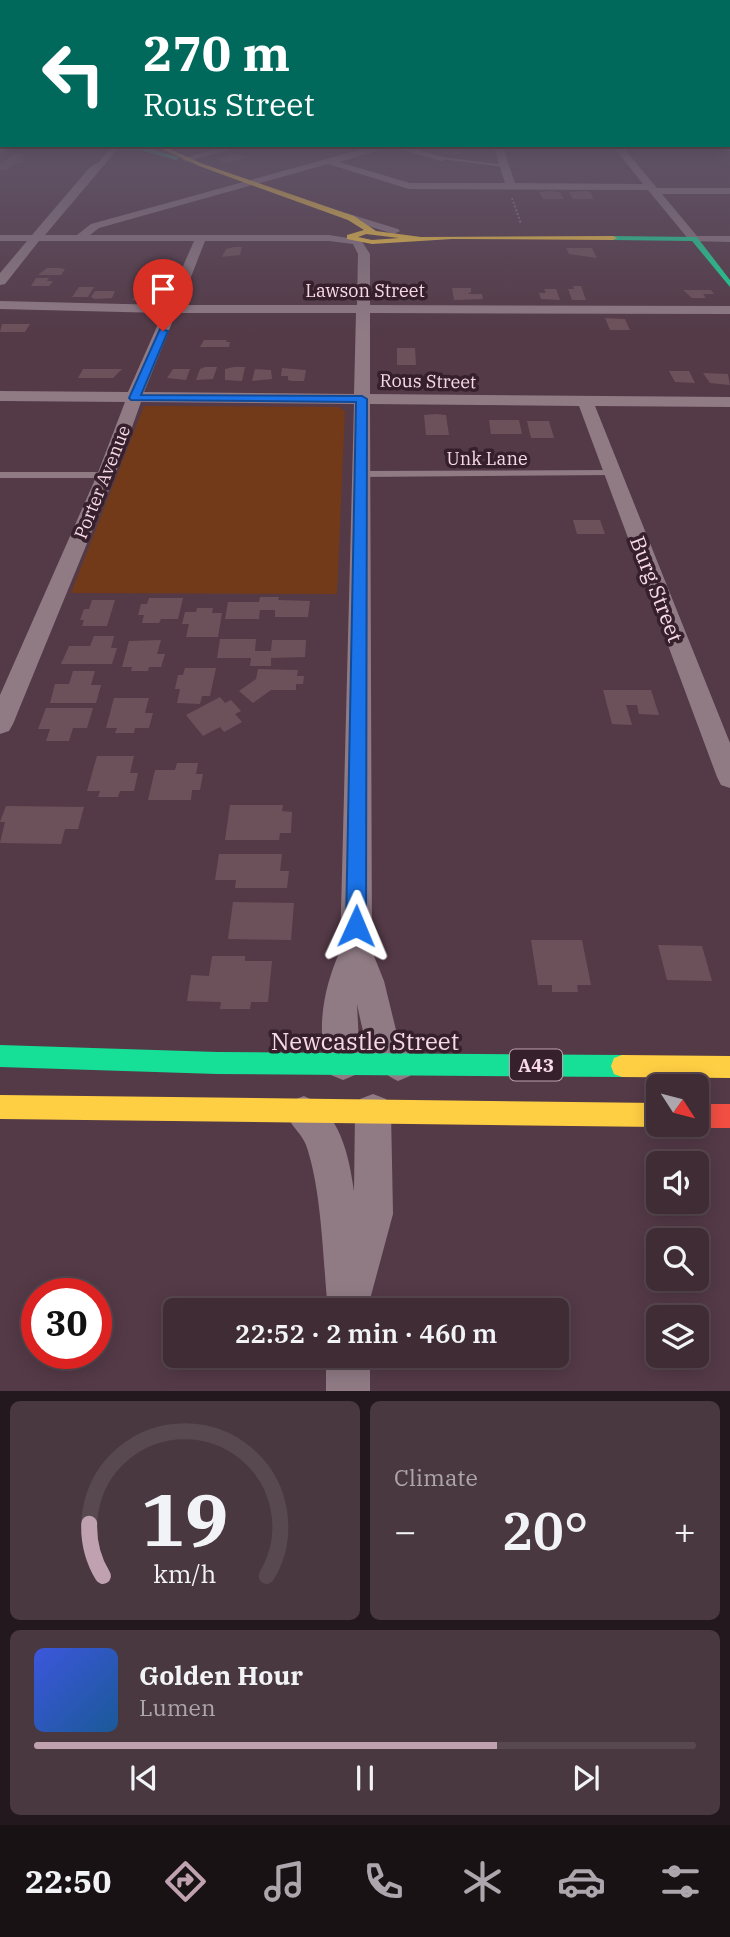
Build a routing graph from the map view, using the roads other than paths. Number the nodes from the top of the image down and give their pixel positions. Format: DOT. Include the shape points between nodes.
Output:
graph roads {
  1 [pos="64,204"];
  2 [pos="173,204"];
  3 [pos="299,204"];
  4 [pos="665,204"];
  5 [pos="366,235"];
  6 [pos="0,238"];
  7 [pos="35,238"];
  8 [pos="79,238"];
  9 [pos="201,238"];
  10 [pos="694,239"];
  11 [pos="730,239"];
  12 [pos="0,281"];
  13 [pos="730,285"];
  14 [pos="0,305"];
  15 [pos="173,309"];
  16 [pos="363,309"];
  17 [pos="730,310"];
  18 [pos="0,396"];
  19 [pos="134,398"];
  20 [pos="362,399"];
  21 [pos="585,401"];
  22 [pos="730,402"];
  23 [pos="612,473"];
  24 [pos="361,474"];
  25 [pos="0,475"];
  26 [pos="106,475"];
  27 [pos="0,724"];
  28 [pos="730,778"];
  29 [pos="356,951"];
  30 [pos="0,1056"];
  31 [pos="289,1063"];
  32 [pos="730,1066"];
  33 [pos="365,1084"];
  34 [pos="0,1107"];
  35 [pos="301,1111"];
  36 [pos="443,1112"];
  37 [pos="646,1115"];
  38 [pos="709,1116"];
  39 [pos="730,1116"];
  40 [pos="348,1298"];
  41 [pos="352,1298"];
  42 [pos="348,1368"];
  43 [pos="348,1391"];
  1 -- 7 [label="street"];
  2 -- 8 [label="street" via="95,226"];
  3 -- 5 [label="main road"];
  4 -- 10 [label="street"];
  5 -- 9 [label="street"];
  5 -- 10 [label="main road"];
  5 -- 16 [label="street"];
  6 -- 7 [label="street"];
  7 -- 8 [label="street"];
  7 -- 12 [label="street"];
  8 -- 9 [label="street"];
  9 -- 15 [label="street, Porter Avenue"];
  10 -- 11 [label="street"];
  10 -- 13 [label="main road"];
  14 -- 15 [label="street, Lawson Street"];
  15 -- 16 [label="street, Lawson Street"];
  15 -- 19 [label="street, Porter Avenue"];
  16 -- 17 [label="street, Lawson Street"];
  16 -- 20 [label="street"];
  18 -- 19 [label="street, Rous Street"];
  19 -- 20 [label="street, Rous Street"];
  19 -- 26 [label="street, Porter Avenue"];
  20 -- 21 [label="street, Rous Street"];
  20 -- 24 [label="street"];
  21 -- 22 [label="street, Rous Street"];
  21 -- 23 [label="street, Burg Street"];
  23 -- 24 [label="lane, Unk Lane"];
  23 -- 28 [label="street, Burg Street"];
  24 -- 29 [label="street"];
  25 -- 26 [label="lane"];
  26 -- 27 [label="street, Porter Avenue"];
  29 -- 33 [label="street" via="381,1037"];
  29 -- 33 [label="street" via="341,983 339,1035"];
  30 -- 31 [label="main road, Newcastle Street / A43"];
  31 -- 33 [label="main road, Newcastle Street / A43"];
  31 -- 33 [label="main road"];
  32 -- 33 [label="main road, Newcastle Street / A43"];
  33 -- 35 [label="main road, Newcastle Street / A43"];
  33 -- 36 [label="main road, Newcastle Street / A43"];
  33 -- 36 [label="main road"];
  33 -- 41 [label="street" via="373,1214"];
  34 -- 35 [label="main road, Newcastle Street / A43"];
  35 -- 40 [label="street" via="317,1127 325,1145"];
  36 -- 37 [label="main road, Newcastle Street / A43"];
  38 -- 39 [label="main road"];
  42 -- 43 [label="street"];
}
